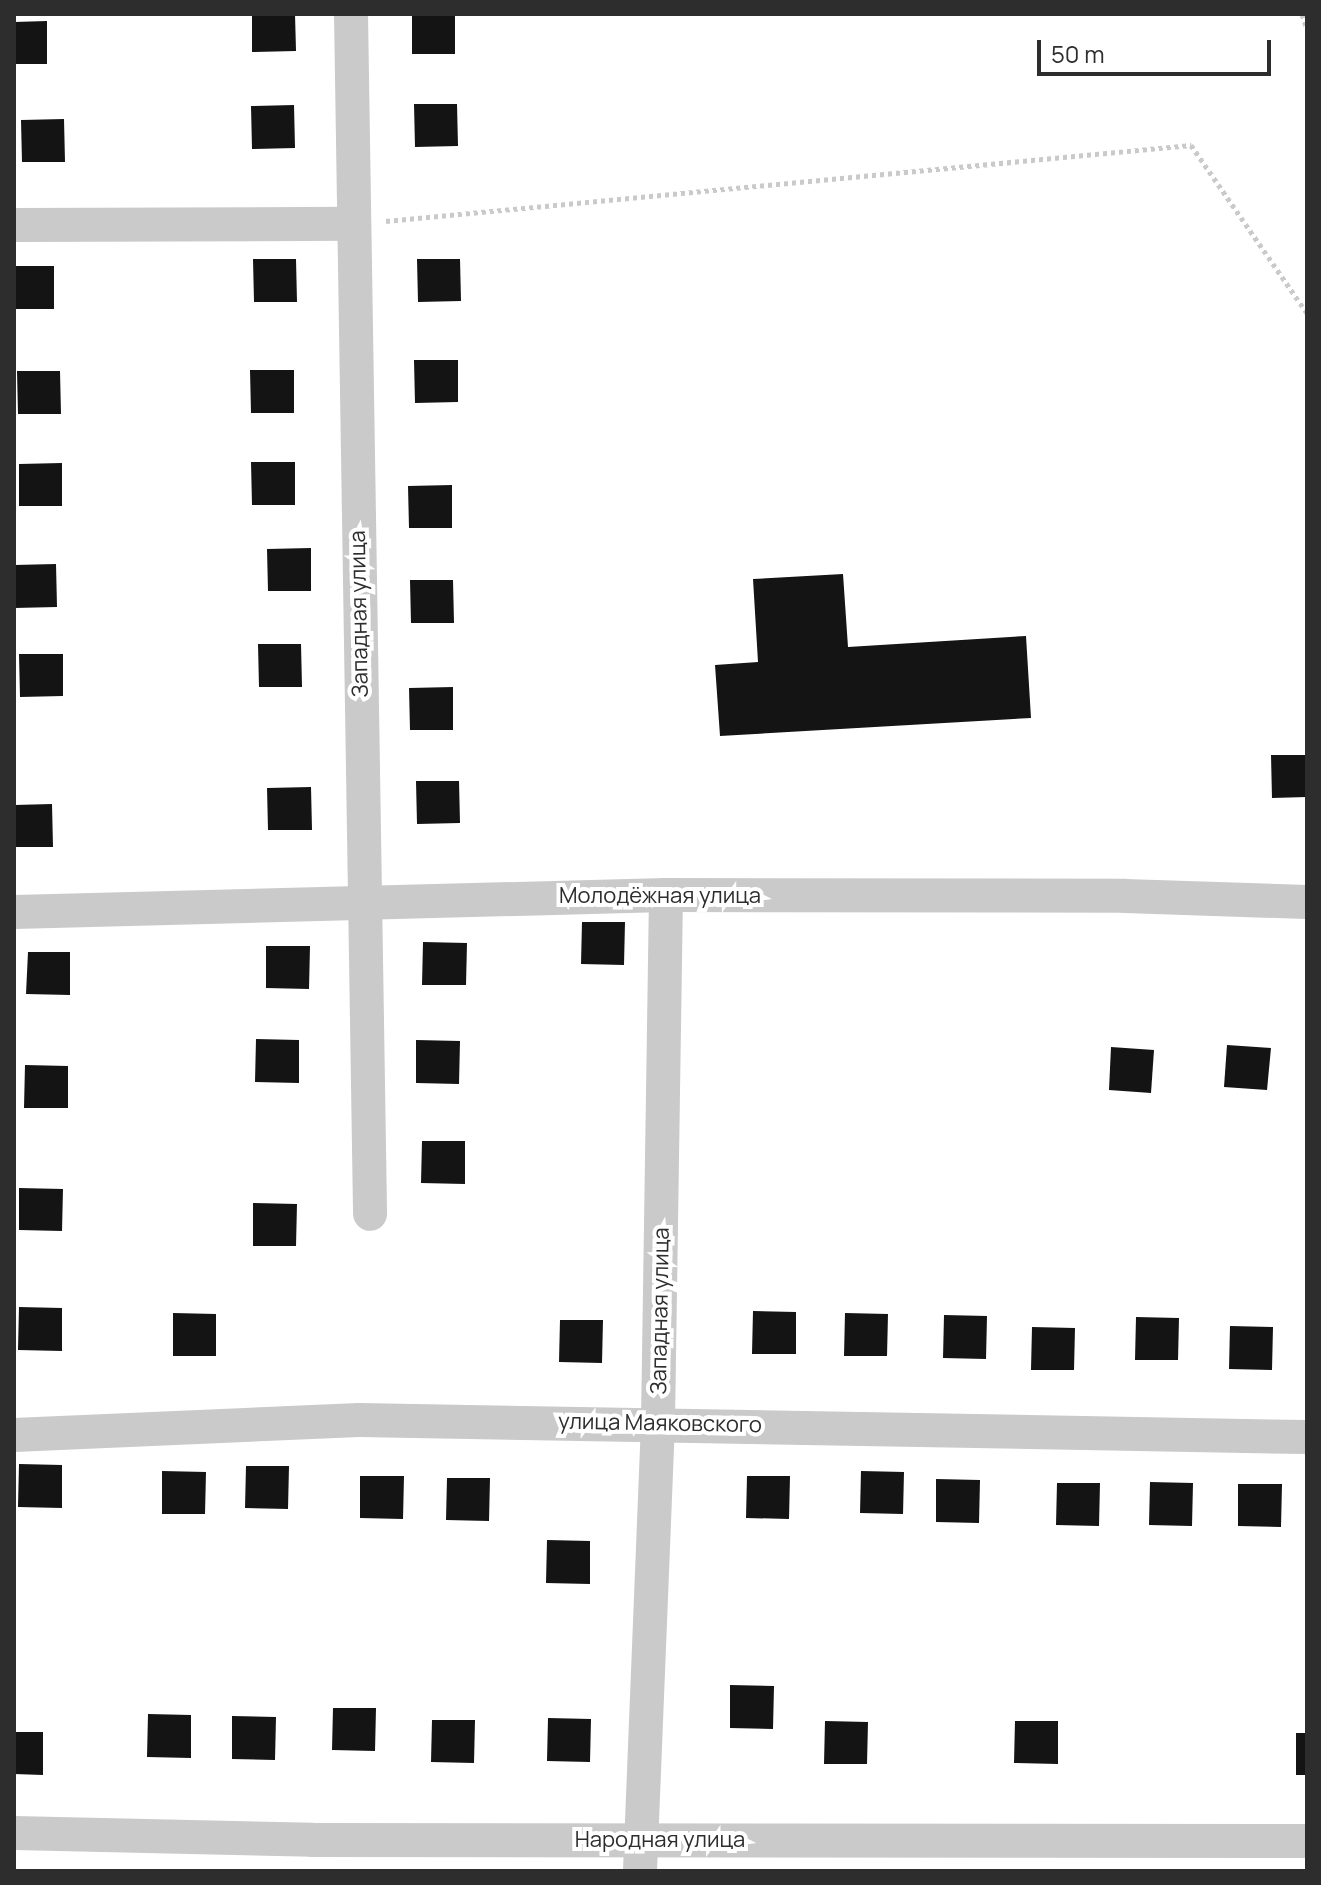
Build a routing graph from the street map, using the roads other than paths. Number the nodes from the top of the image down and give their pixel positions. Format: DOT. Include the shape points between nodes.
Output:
graph roads {
  1 [pos="351,14"];
  2 [pos="353,224"];
  3 [pos="14,225"];
  4 [pos="666,895"];
  5 [pos="362,901"];
  6 [pos="1307,902"];
  7 [pos="14,912"];
  8 [pos="370,1214"];
  9 [pos="658,1422"];
  10 [pos="14,1435"];
  11 [pos="1307,1437"];
  12 [pos="14,1833"];
  13 [pos="1307,1841"];
  14 [pos="640,1856"];
  1 -- 2 [label="street, Западная улица"];
  2 -- 3 [label="street"];
  2 -- 5 [label="street, Западная улица"];
  4 -- 5 [label="street, Молодёжная улица"];
  4 -- 6 [label="street, Молодёжная улица"];
  4 -- 9 [label="street, Западная улица"];
  5 -- 7 [label="street, Молодёжная улица"];
  5 -- 8 [label="street, Западная улица"];
  9 -- 10 [label="street, улица Маяковского" via="359,1420"];
  9 -- 11 [label="street, улица Маяковского"];
  9 -- 14 [label="street, Западная улица"];
  12 -- 14 [label="street, Народная улица"];
  13 -- 14 [label="street, Народная улица"];
}
